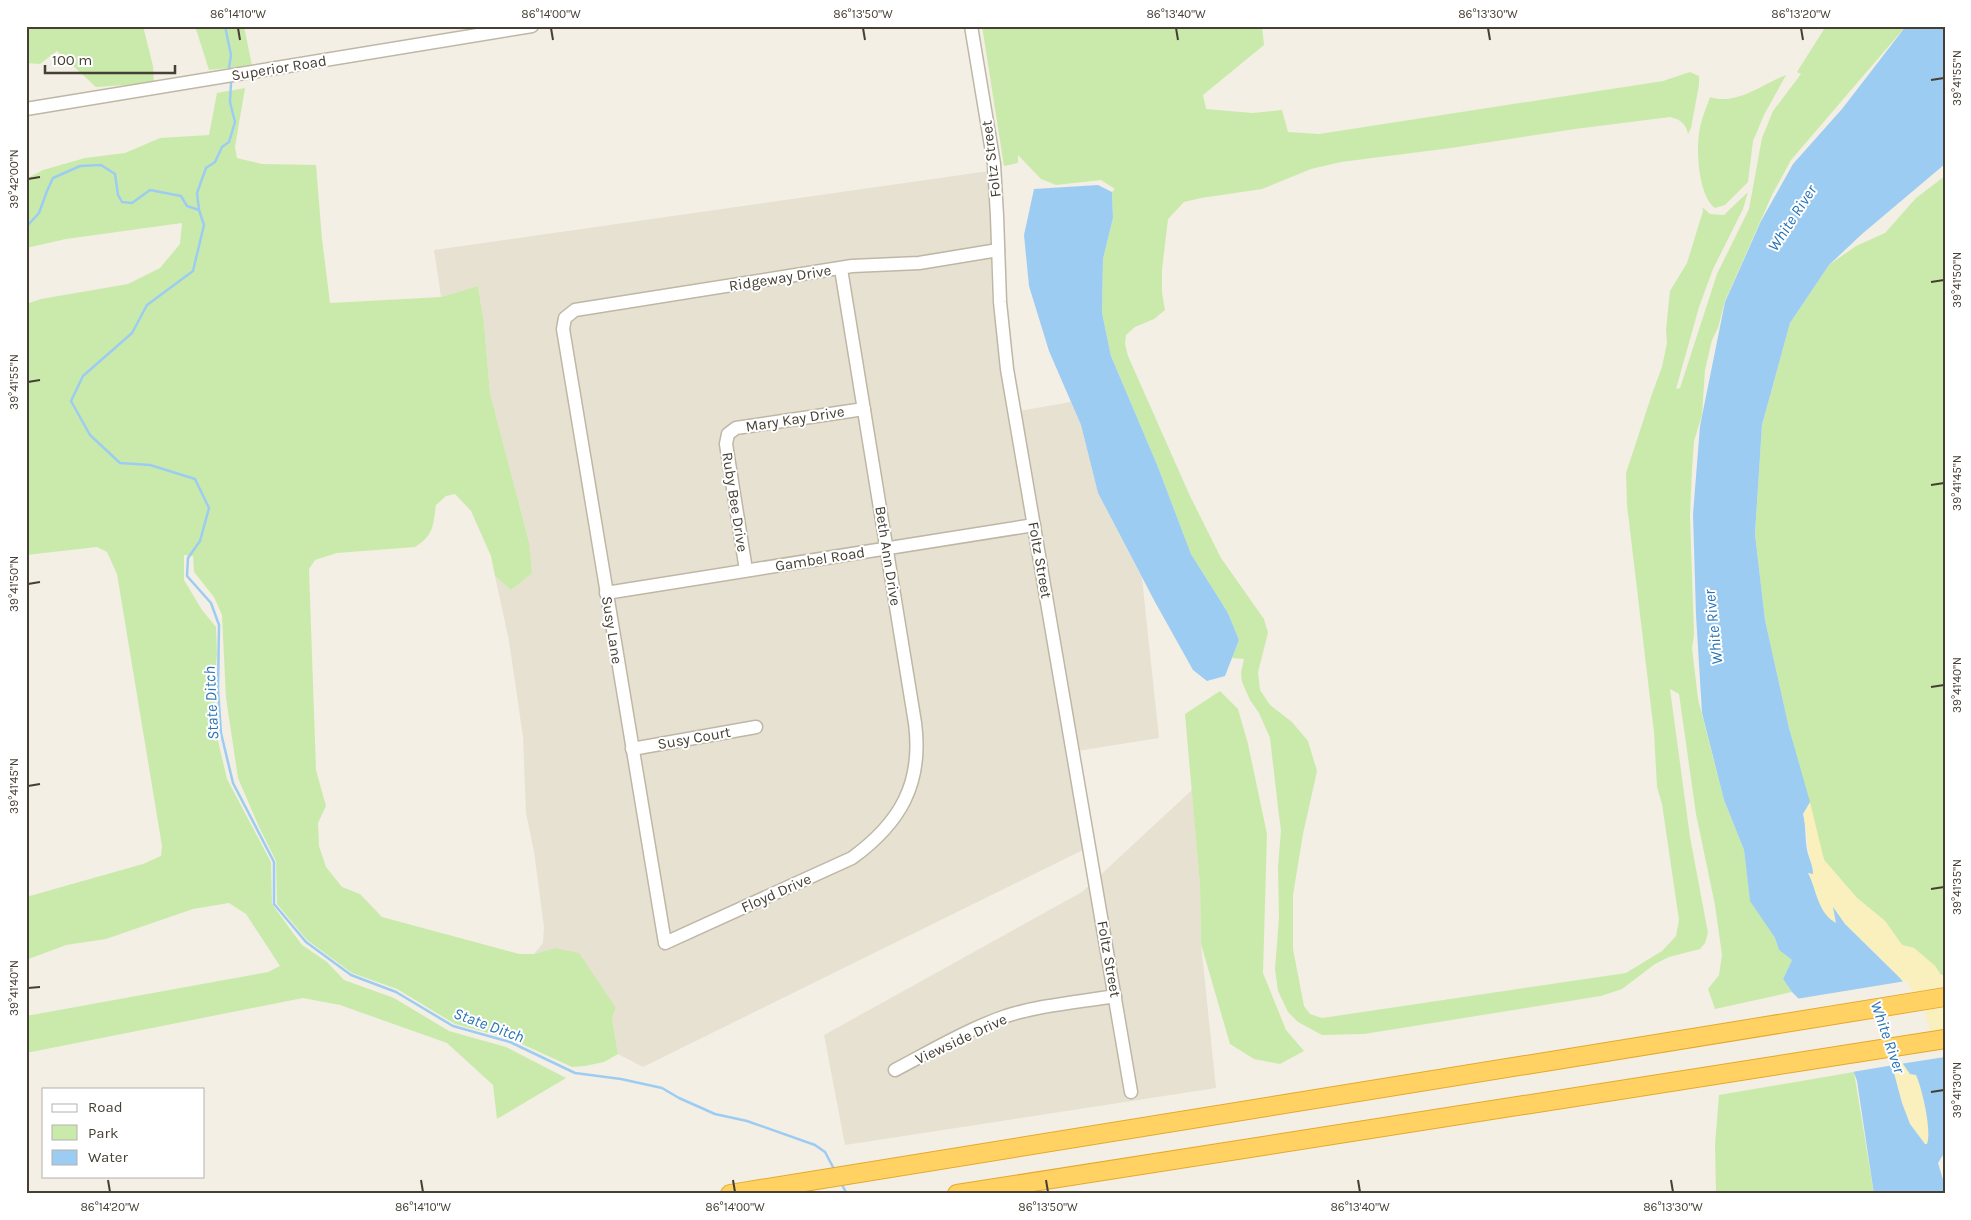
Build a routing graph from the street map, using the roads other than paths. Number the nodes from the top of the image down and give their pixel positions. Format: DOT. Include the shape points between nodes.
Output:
graph roads {
  1 [pos="532,26"];
  2 [pos="971,26"];
  3 [pos="26,110"];
  4 [pos="998,250"];
  5 [pos="841,269"];
  6 [pos="566,318"];
  7 [pos="864,408"];
  8 [pos="728,434"];
  9 [pos="1034,525"];
  10 [pos="887,549"];
  11 [pos="746,570"];
  12 [pos="606,593"];
  13 [pos="756,727"];
  14 [pos="632,749"];
  15 [pos="881,835"];
  16 [pos="665,943"];
  17 [pos="1116,996"];
  18 [pos="1945,997"];
  19 [pos="1945,1039"];
  20 [pos="895,1070"];
  21 [pos="1131,1092"];
  22 [pos="730,1194"];
  23 [pos="957,1194"];
  1 -- 3 [label="street, Superior Road"];
  2 -- 4 [label="street, Foltz Street" via="992,153"];
  4 -- 5 [label="street, Ridgeway Drive" via="919,263"];
  4 -- 9 [label="street, Foltz Street" via="1004,345"];
  5 -- 6 [label="street, Ridgeway Drive" via="575,310"];
  5 -- 7 [label="street, Beth Ann Drive"];
  6 -- 12 [label="street, Susy Lane" via="563,329"];
  7 -- 8 [label="street, Mary Kay Drive" via="736,428"];
  7 -- 10 [label="street, Beth Ann Drive"];
  8 -- 11 [label="street, Ruby Bee Drive" via="726,444"];
  9 -- 10 [label="street, Gambel Road"];
  9 -- 17 [label="street, Foltz Street"];
  10 -- 11 [label="street, Gambel Road"];
  10 -- 15 [label="street, Beth Ann Drive" via="917,747 909,790 894,819"];
  11 -- 12 [label="street, Gambel Road"];
  12 -- 14 [label="street, Susy Lane"];
  13 -- 14 [label="street, Susy Court"];
  14 -- 16 [label="street, Susy Lane"];
  15 -- 16 [label="street, Floyd Drive" via="852,858"];
  17 -- 20 [label="street, Viewside Drive" via="1006,1016"];
  17 -- 21 [label="street, Foltz Street"];
  18 -- 22 [label="highway"];
  19 -- 23 [label="highway"];
}
